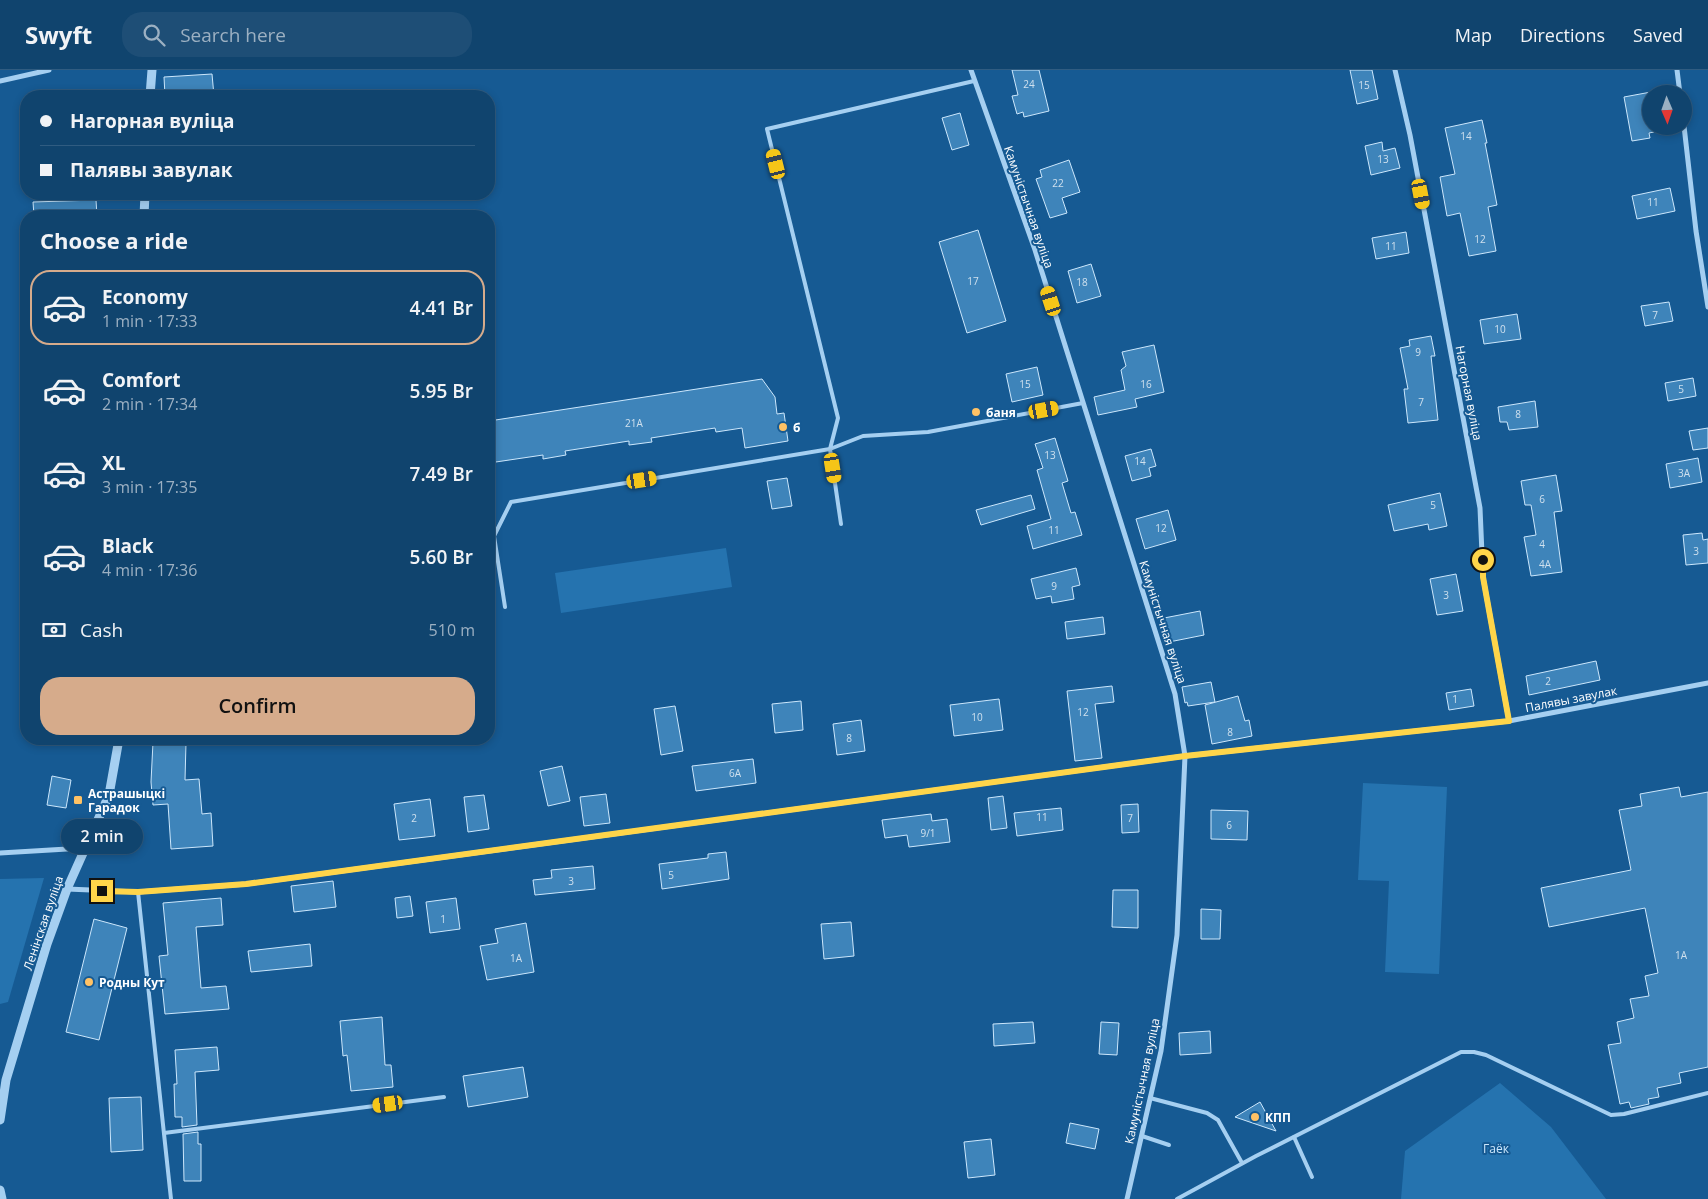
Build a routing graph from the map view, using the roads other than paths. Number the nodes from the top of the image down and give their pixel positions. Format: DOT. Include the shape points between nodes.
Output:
graph roads {
  1 [pos="48,70"];
  2 [pos="152,70"];
  3 [pos="971,70"];
  4 [pos="1395,70"];
  5 [pos="1677,70"];
  6 [pos="0,81"];
  7 [pos="974,82"];
  8 [pos="1679,85"];
  9 [pos="150,90"];
  10 [pos="1685,135"];
  11 [pos="1708,307"];
  12 [pos="1083,403"];
  13 [pos="830,449"];
  14 [pos="842,524"];
  15 [pos="495,534"];
  16 [pos="495,542"];
  17 [pos="505,607"];
  18 [pos="1708,683"];
  19 [pos="1509,721"];
  20 [pos="118,745"];
  21 [pos="1185,756"];
  22 [pos="84,848"];
  23 [pos="0,853"];
  24 [pos="67,889"];
  25 [pos="138,892"];
  26 [pos="1708,1093"];
  27 [pos="444,1097"];
  28 [pos="1150,1098"];
  29 [pos="0,1120"];
  30 [pos="164,1133"];
  31 [pos="1142,1136"];
  32 [pos="1294,1137"];
  33 [pos="1169,1145"];
  34 [pos="1242,1163"];
  35 [pos="1312,1178"];
  36 [pos="0,1190"];
  37 [pos="2,1199"];
  38 [pos="171,1199"];
  39 [pos="1127,1199"];
  40 [pos="1177,1199"];
  1 -- 6 [label="street"];
  2 -- 9 [label="street"];
  3 -- 7 [label="street, Камуністычная вуліца"];
  4 -- 19 [label="street, Нагорная вуліца" via="1480,508 1483,577"];
  5 -- 8 [label="street"];
  7 -- 12 [label="street, Камуністычная вуліца" via="1035,250"];
  7 -- 13 [label="lane" via="767,129 838,418"];
  10 -- 11 [label="street"];
  12 -- 13 [label="lane" via="928,432 864,436"];
  12 -- 21 [label="street, Камуністычная вуліца" via="1175,694"];
  13 -- 14 [label="lane"];
  13 -- 15 [label="lane" via="511,502"];
  16 -- 17 [label="lane"];
  18 -- 19 [label="street, Палявы завулак"];
  19 -- 21 [label="street, Палявы завулак"];
  20 -- 22 [label="street, Ленінская вуліца" via="109,795"];
  21 -- 25 [label="street, Палявы завулак" via="246,884"];
  21 -- 28 [label="street, Камуністычная вуліца" via="1177,935 1161,1051"];
  22 -- 23 [label="street"];
  22 -- 24 [label="street, Ленінская вуліца"];
  24 -- 25 [label="street, Палявы завулак"];
  24 -- 29 [label="street, Ленінская вуліца" via="6,1080"];
  25 -- 30 [label="lane"];
  26 -- 32 [label="lane" via="1624,1114 1611,1114 1486,1055 1461,1052"];
  27 -- 30 [label="lane"];
  28 -- 31 [label="street, Камуністычная вуліца"];
  28 -- 34 [label="lane" via="1207,1113 1218,1120"];
  30 -- 38 [label="lane"];
  31 -- 33 [label="lane"];
  31 -- 39 [label="street, Камуністычная вуліца"];
  32 -- 34 [label="lane"];
  32 -- 35 [label="lane"];
  34 -- 40 [label="lane"];
  36 -- 37 [label="street"];
}
